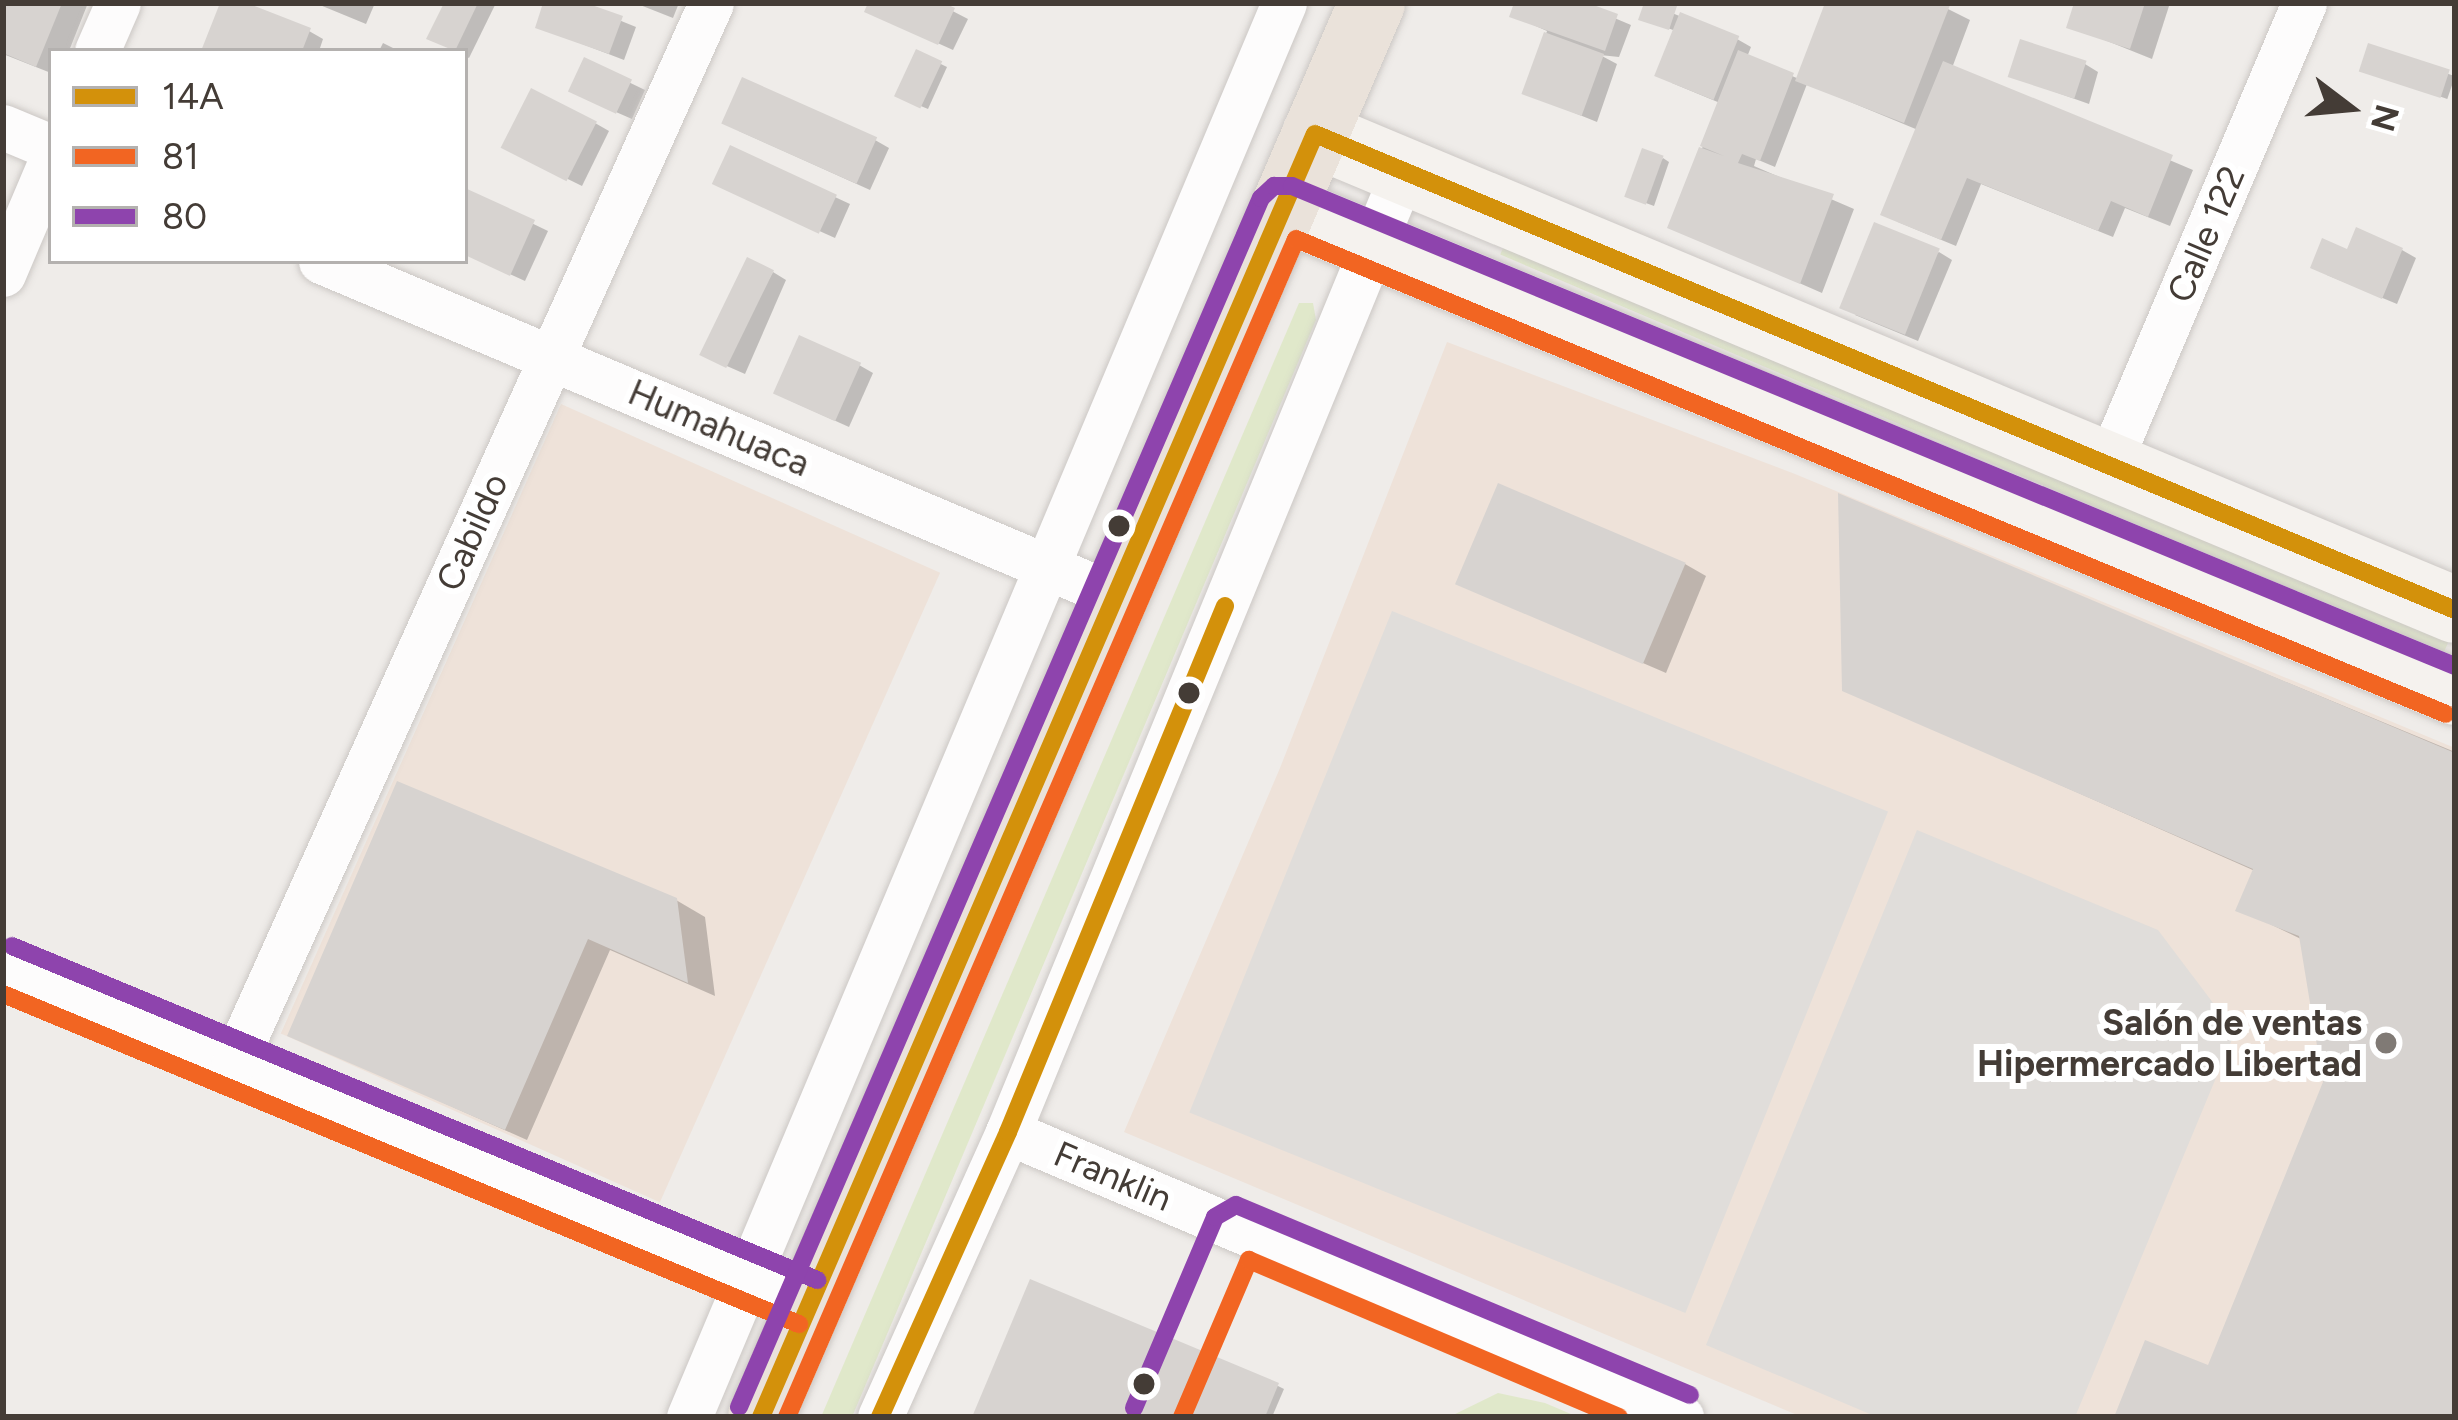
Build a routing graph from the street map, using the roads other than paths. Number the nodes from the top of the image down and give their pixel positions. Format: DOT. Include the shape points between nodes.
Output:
graph roads {
  1 [pos="118,3"];
  2 [pos="711,3"];
  3 [pos="1284,3"];
  4 [pos="1372,3"];
  5 [pos="2304,3"];
  6 [pos="99,48"];
  7 [pos="3,127"];
  8 [pos="1315,134"];
  9 [pos="48,146"];
  10 [pos="48,168"];
  11 [pos="1404,170"];
  12 [pos="1282,208"];
  13 [pos="1373,245"];
  14 [pos="328,264"];
  15 [pos="3,274"];
  16 [pos="551,358"];
  17 [pos="2108,465"];
  18 [pos="1050,568"];
  19 [pos="1116,596"];
  20 [pos="2455,610"];
  21 [pos="2455,692"];
  22 [pos="3,968"];
  23 [pos="234,1062"];
  24 [pos="1008,1132"];
  25 [pos="751,1274"];
  26 [pos="808,1302"];
  27 [pos="689,1417"];
  28 [pos="760,1417"];
  29 [pos="880,1417"];
  30 [pos="1682,1417"];
  1 -- 6 [label="street"];
  2 -- 16 [label="street, Cabildo"];
  3 -- 18 [label="street"];
  4 -- 8 [label="highway"];
  5 -- 17 [label="street, Calle 122"];
  7 -- 9 [label="street"];
  8 -- 11 [label="main road"];
  8 -- 12 [label="highway"];
  10 -- 15 [label="street"];
  11 -- 13 [label="street"];
  11 -- 17 [label="main road"];
  12 -- 13 [label="main road"];
  12 -- 19 [label="highway"];
  13 -- 21 [label="main road"];
  13 -- 24 [label="street"];
  14 -- 16 [label="street, Humahuaca"];
  16 -- 18 [label="street, Humahuaca"];
  16 -- 23 [label="street, Cabildo"];
  17 -- 20 [label="main road"];
  18 -- 19 [label="street, Humahuaca"];
  18 -- 25 [label="street"];
  19 -- 26 [label="highway"];
  22 -- 23 [label="street"];
  23 -- 25 [label="street"];
  24 -- 29 [label="street"];
  24 -- 30 [label="street, Franklin"];
  25 -- 26 [label="street"];
  25 -- 27 [label="street"];
  26 -- 28 [label="highway"];
}
